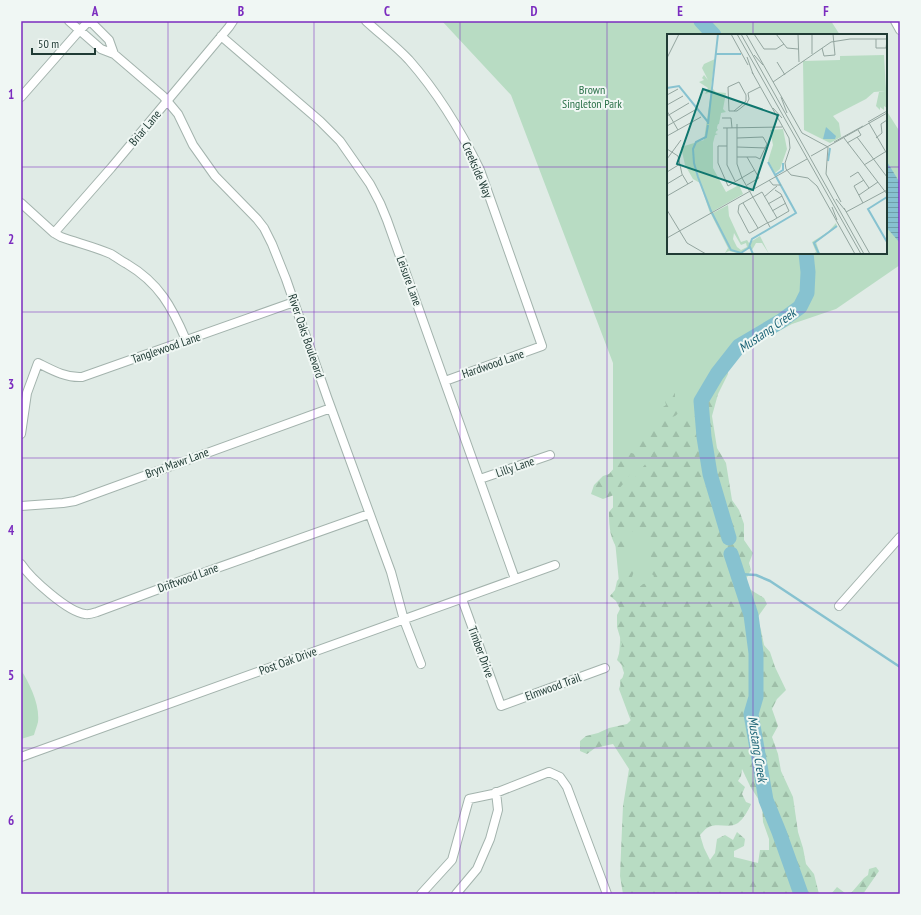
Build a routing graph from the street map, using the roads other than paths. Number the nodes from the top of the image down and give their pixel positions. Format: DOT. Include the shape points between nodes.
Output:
graph roads {
  1 [pos="69,21"];
  2 [pos="90,21"];
  3 [pos="233,21"];
  4 [pos="366,21"];
  5 [pos="895,21"];
  6 [pos="900,30"];
  7 [pos="79,31"];
  8 [pos="221,36"];
  9 [pos="114,54"];
  10 [pos="21,97"];
  11 [pos="167,101"];
  12 [pos="21,203"];
  13 [pos="54,233"];
  14 [pos="294,302"];
  15 [pos="186,340"];
  16 [pos="542,346"];
  17 [pos="444,381"];
  18 [pos="331,408"];
  19 [pos="21,434"];
  20 [pos="550,455"];
  21 [pos="480,479"];
  22 [pos="21,506"];
  23 [pos="369,514"];
  24 [pos="900,537"];
  25 [pos="21,564"];
  26 [pos="555,565"];
  27 [pos="515,579"];
  28 [pos="462,599"];
  29 [pos="839,606"];
  30 [pos="404,620"];
  31 [pos="421,664"];
  32 [pos="605,668"];
  33 [pos="500,706"];
  34 [pos="21,757"];
  35 [pos="496,792"];
  36 [pos="606,892"];
  37 [pos="421,894"];
  38 [pos="456,894"];
  39 [pos="597,894"];
  1 -- 7 [label="street, River Oaks Boulevard"];
  2 -- 7 [label="street"];
  2 -- 9 [label="street, River Oaks Boulevard" via="109,40"];
  3 -- 8 [label="street, Briar Lane"];
  4 -- 16 [label="street, Creekside Way" via="422,76 469,148 480,170"];
  5 -- 6 [label="street"];
  7 -- 9 [label="street, River Oaks Boulevard" via="101,49"];
  7 -- 10 [label="street"];
  8 -- 11 [label="street, Briar Lane"];
  8 -- 17 [label="street, Leisure Lane" via="320,121 340,141 370,184 387,220"];
  9 -- 11 [label="street, River Oaks Boulevard"];
  11 -- 13 [label="street, Briar Lane"];
  11 -- 14 [label="street, River Oaks Boulevard" via="178,114 194,145 215,176 264,228"];
  12 -- 13 [label="street"];
  13 -- 15 [label="street" via="112,255 136,269 167,301"];
  14 -- 15 [label="street, Tanglewood Lane"];
  14 -- 18 [label="street, River Oaks Boulevard"];
  15 -- 19 [label="street, Tanglewood Lane" via="82,377 64,375 38,363 27,393"];
  16 -- 17 [label="street, Hardwood Lane"];
  17 -- 21 [label="street, Leisure Lane"];
  18 -- 22 [label="street, Bryn Mawr Lane" via="75,501"];
  18 -- 23 [label="street, River Oaks Boulevard"];
  20 -- 21 [label="street, Lilly Lane"];
  21 -- 27 [label="street, Leisure Lane"];
  23 -- 25 [label="street, Driftwood Lane" via="86,615 62,604"];
  23 -- 30 [label="street, River Oaks Boulevard" via="391,572"];
  24 -- 29 [label="street"];
  26 -- 27 [label="street, Post Oak Drive"];
  27 -- 28 [label="street, Post Oak Drive"];
  28 -- 30 [label="street, Post Oak Drive"];
  28 -- 33 [label="street, Timber Drive"];
  30 -- 31 [label="street, River Oaks Boulevard"];
  30 -- 34 [label="street, Post Oak Drive"];
  32 -- 33 [label="street, Elmwood Trail"];
  35 -- 36 [label="street" via="549,772 560,777 567,787"];
  35 -- 37 [label="street" via="469,799 452,860"];
  35 -- 38 [label="street" via="498,810 490,839 477,869"];
  36 -- 39 [label="street"];
}
